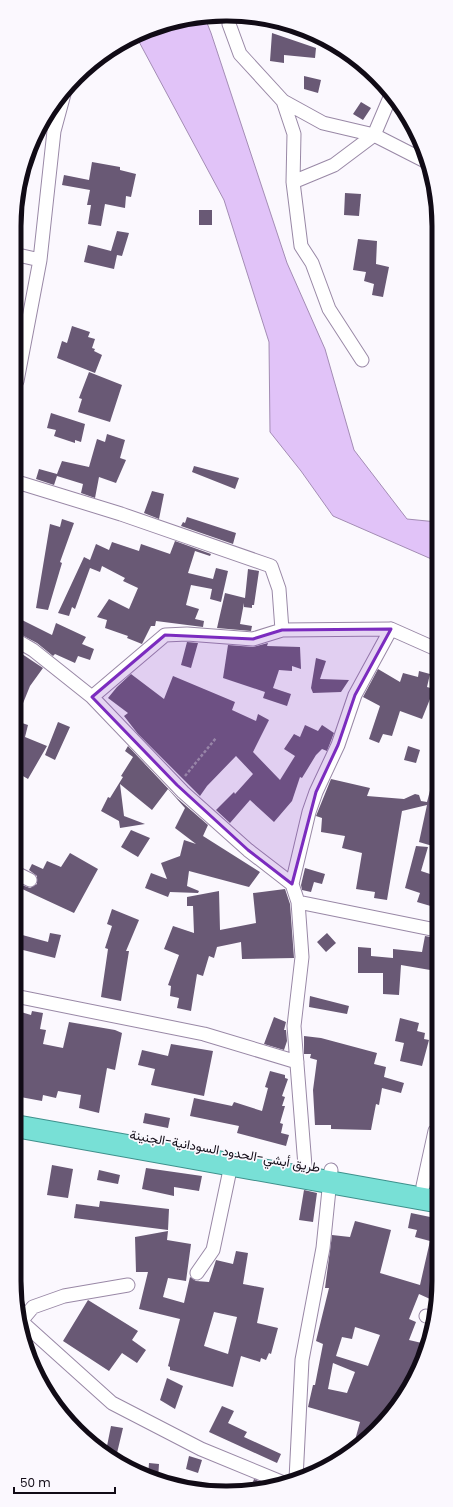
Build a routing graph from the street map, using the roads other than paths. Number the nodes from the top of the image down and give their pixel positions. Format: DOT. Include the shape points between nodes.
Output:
graph roads {
  1 [pos="229,24"];
  2 [pos="389,100"];
  3 [pos="283,101"];
  4 [pos="61,103"];
  5 [pos="374,135"];
  6 [pos="420,159"];
  7 [pos="293,182"];
  8 [pos="21,256"];
  9 [pos="40,260"];
  10 [pos="21,360"];
  11 [pos="362,360"];
  12 [pos="21,483"];
  13 [pos="391,629"];
  14 [pos="282,630"];
  15 [pos="21,643"];
  16 [pos="432,647"];
  17 [pos="92,697"];
  18 [pos="21,876"];
  19 [pos="30,880"];
  20 [pos="292,884"];
  21 [pos="298,902"];
  22 [pos="432,926"];
  23 [pos="21,997"];
  24 [pos="297,1062"];
  25 [pos="21,1115"];
  26 [pos="21,1127"];
  27 [pos="231,1165"];
  28 [pos="303,1172"];
  29 [pos="330,1177"];
  30 [pos="432,1177"];
  31 [pos="431,1192"];
  32 [pos="197,1273"];
  33 [pos="128,1285"];
  34 [pos="25,1318"];
  35 [pos="26,1324"];
  36 [pos="296,1474"];
  37 [pos="276,1480"];
  1 -- 3 [label="street" via="240,54"];
  2 -- 5 [label="street"];
  3 -- 5 [label="street" via="323,123"];
  3 -- 7 [label="street" via="294,134"];
  4 -- 9 [label="street" via="54,131"];
  5 -- 6 [label="street"];
  5 -- 7 [label="street" via="334,165"];
  7 -- 11 [label="street" via="300,246 312,263 328,309"];
  8 -- 9 [label="street"];
  9 -- 10 [label="street"];
  12 -- 14 [label="street" via="121,514 271,566 279,589"];
  13 -- 14 [label="street"];
  13 -- 16 [label="street"];
  13 -- 20 [label="street" via="355,695 338,745 316,792"];
  14 -- 17 [label="street" via="253,639 165,635"];
  15 -- 17 [label="street"];
  17 -- 20 [label="street" via="177,785 248,850"];
  18 -- 19 [label="street"];
  20 -- 21 [label="street"];
  21 -- 22 [label="street"];
  21 -- 24 [label="street" via="302,957 294,1026"];
  23 -- 24 [label="street" via="204,1034"];
  24 -- 28 [label="street"];
  25 -- 28 [label="highway, طريق أبشي-الحدود السودانية-الجنينة"];
  26 -- 27 [label="highway"];
  27 -- 28 [label="highway"];
  27 -- 32 [label="street" via="213,1250"];
  28 -- 29 [label="highway, طريق أبشي-الحدود السودانية-الجنينة"];
  29 -- 31 [label="highway, طريق أبشي-الحدود السودانية-الجنينة"];
  29 -- 36 [label="street" via="323,1248 302,1360"];
  30 -- 31 [label="street"];
  33 -- 34 [label="street" via="64,1296 33,1307"];
  35 -- 37 [label="street" via="112,1402 201,1449"];
}
